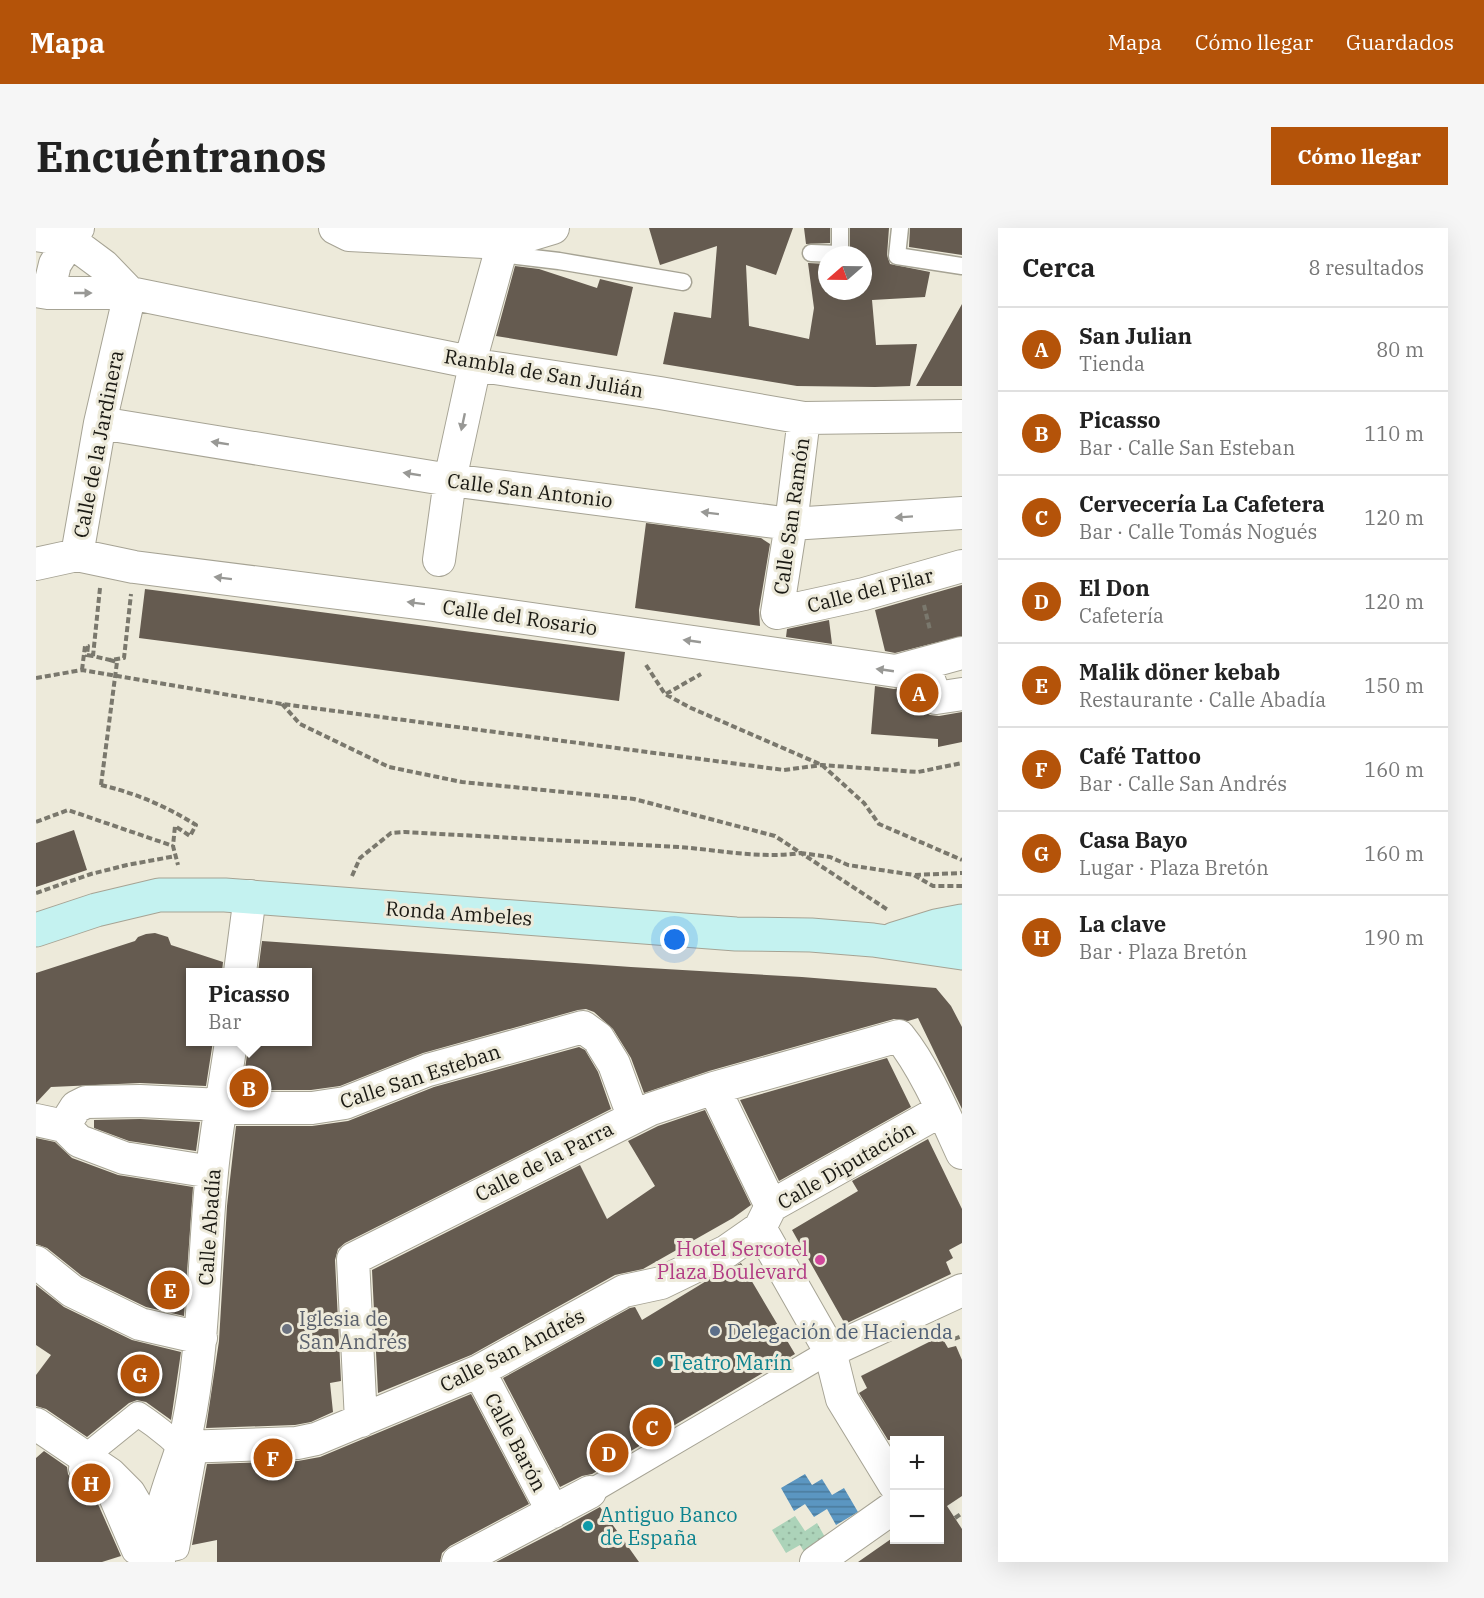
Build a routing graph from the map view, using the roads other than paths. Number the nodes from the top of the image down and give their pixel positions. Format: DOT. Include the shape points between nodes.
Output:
graph roads {
  1 [pos="335,228"];
  2 [pos="553,228"];
  3 [pos="840,228"];
  4 [pos="900,228"];
  5 [pos="73,234"];
  6 [pos="36,235"];
  7 [pos="501,248"];
  8 [pos="812,253"];
  9 [pos="962,266"];
  10 [pos="682,282"];
  11 [pos="42,292"];
  12 [pos="130,293"];
  13 [pos="472,364"];
  14 [pos="962,416"];
  15 [pos="804,418"];
  16 [pos="100,423"];
  17 [pos="450,480"];
  18 [pos="962,513"];
  19 [pos="791,524"];
  20 [pos="90,557"];
  21 [pos="439,560"];
  22 [pos="36,564"];
  23 [pos="962,566"];
  24 [pos="777,613"];
  25 [pos="941,659"];
  26 [pos="962,694"];
  27 [pos="250,896"];
  28 [pos="962,921"];
  29 [pos="36,930"];
  30 [pos="962,932"];
  31 [pos="900,933"];
  32 [pos="962,953"];
  33 [pos="241,968"];
  34 [pos="962,970"];
  35 [pos="230,1046"];
  36 [pos="714,1088"];
  37 [pos="222,1105"];
  38 [pos="942,1110"];
  39 [pos="633,1116"];
  40 [pos="50,1123"];
  41 [pos="962,1153"];
  42 [pos="212,1172"];
  43 [pos="765,1217"];
  44 [pos="36,1262"];
  45 [pos="959,1297"];
  46 [pos="201,1338"];
  47 [pos="830,1351"];
  48 [pos="479,1371"];
  49 [pos="361,1421"];
  50 [pos="36,1424"];
  51 [pos="182,1447"];
  52 [pos="88,1459"];
  53 [pos="890,1477"];
  54 [pos="590,1492"];
  55 [pos="890,1511"];
  56 [pos="553,1512"];
  57 [pos="507,1551"];
  58 [pos="152,1554"];
  59 [pos="458,1562"];
  60 [pos="816,1562"];
  1 -- 7 [label="street" via="349,235"];
  2 -- 7 [label="street"];
  3 -- 8 [label="lane" via="840,254"];
  4 -- 9 [label="lane" via="897,256"];
  5 -- 6 [label="street"];
  5 -- 11 [label="street"];
  5 -- 12 [label="street"];
  7 -- 10 [label="lane"];
  7 -- 13 [label="street"];
  11 -- 12 [label="street, Rambla de San Julián, one-way"];
  12 -- 13 [label="street, Rambla de San Julián"];
  12 -- 16 [label="street, Calle de la Jardinera"];
  13 -- 15 [label="street, Rambla de San Julián"];
  13 -- 17 [label="street, one-way"];
  14 -- 15 [label="street, Rambla de San Julián"];
  15 -- 19 [label="street, Calle San Ramón"];
  17 -- 16 [label="street, Calle San Antonio, one-way"];
  16 -- 20 [label="street, Calle de la Jardinera"];
  19 -- 17 [label="street, Calle San Antonio, one-way"];
  17 -- 21 [label="street"];
  18 -- 19 [label="street, Calle San Antonio, one-way"];
  19 -- 24 [label="street, Calle San Ramón"];
  20 -- 22 [label="street, Calle de la Jardinera"];
  25 -- 20 [label="street, Calle del Rosario, one-way" via="896,671 134,567"];
  23 -- 24 [label="street, Calle del Pilar" via="864,594"];
  25 -- 26 [label="street" via="936,698"];
  27 -- 29 [label="main road, Ronda Ambeles" via="159,895"];
  27 -- 31 [label="main road, Ronda Ambeles" via="736,934"];
  27 -- 33 [label="street"];
  28 -- 31 [label="main road, Ronda Ambeles"];
  30 -- 31 [label="main road, Ronda Ambeles"];
  31 -- 32 [label="main road, Ronda Ambeles"];
  31 -- 34 [label="main road, Ronda Ambeles"];
  35 -- 37 [label="street, Calle Abadía"];
  36 -- 38 [label="street, Calle de la Parra" via="899,1036"];
  36 -- 39 [label="street, Calle de la Parra"];
  36 -- 43 [label="street"];
  37 -- 39 [label="street, Calle San Esteban" via="312,1108 345,1103 428,1070 583,1027 598,1038 614,1064"];
  37 -- 40 [label="street" via="86,1102"];
  37 -- 42 [label="street, Calle Abadía"];
  38 -- 41 [label="street"];
  38 -- 43 [label="street, Calle Diputación"];
  39 -- 49 [label="street, Calle de la Parra" via="353,1259"];
  40 -- 42 [label="street" via="79,1141 124,1158"];
  42 -- 46 [label="street, Calle Abadía"];
  43 -- 47 [label="street"];
  43 -- 48 [label="street, Calle San Andrés" via="727,1251 661,1283 624,1291"];
  44 -- 46 [label="street" via="72,1291 140,1324"];
  45 -- 47 [label="street"];
  46 -- 51 [label="street, Calle Abadía"];
  47 -- 53 [label="street" via="842,1399"];
  47 -- 54 [label="street"];
  48 -- 49 [label="street, Calle San Andrés"];
  48 -- 56 [label="street, Calle Barón"];
  49 -- 51 [label="street, Calle San Andrés" via="297,1443"];
  50 -- 52 [label="street"];
  51 -- 52 [label="street" via="138,1414 91,1452"];
  51 -- 58 [label="street, Calle Abadía"];
  52 -- 58 [label="street" via="129,1493"];
  54 -- 56 [label="street"];
  55 -- 60 [label="street"];
  56 -- 57 [label="street"];
  57 -- 59 [label="street"];
}
